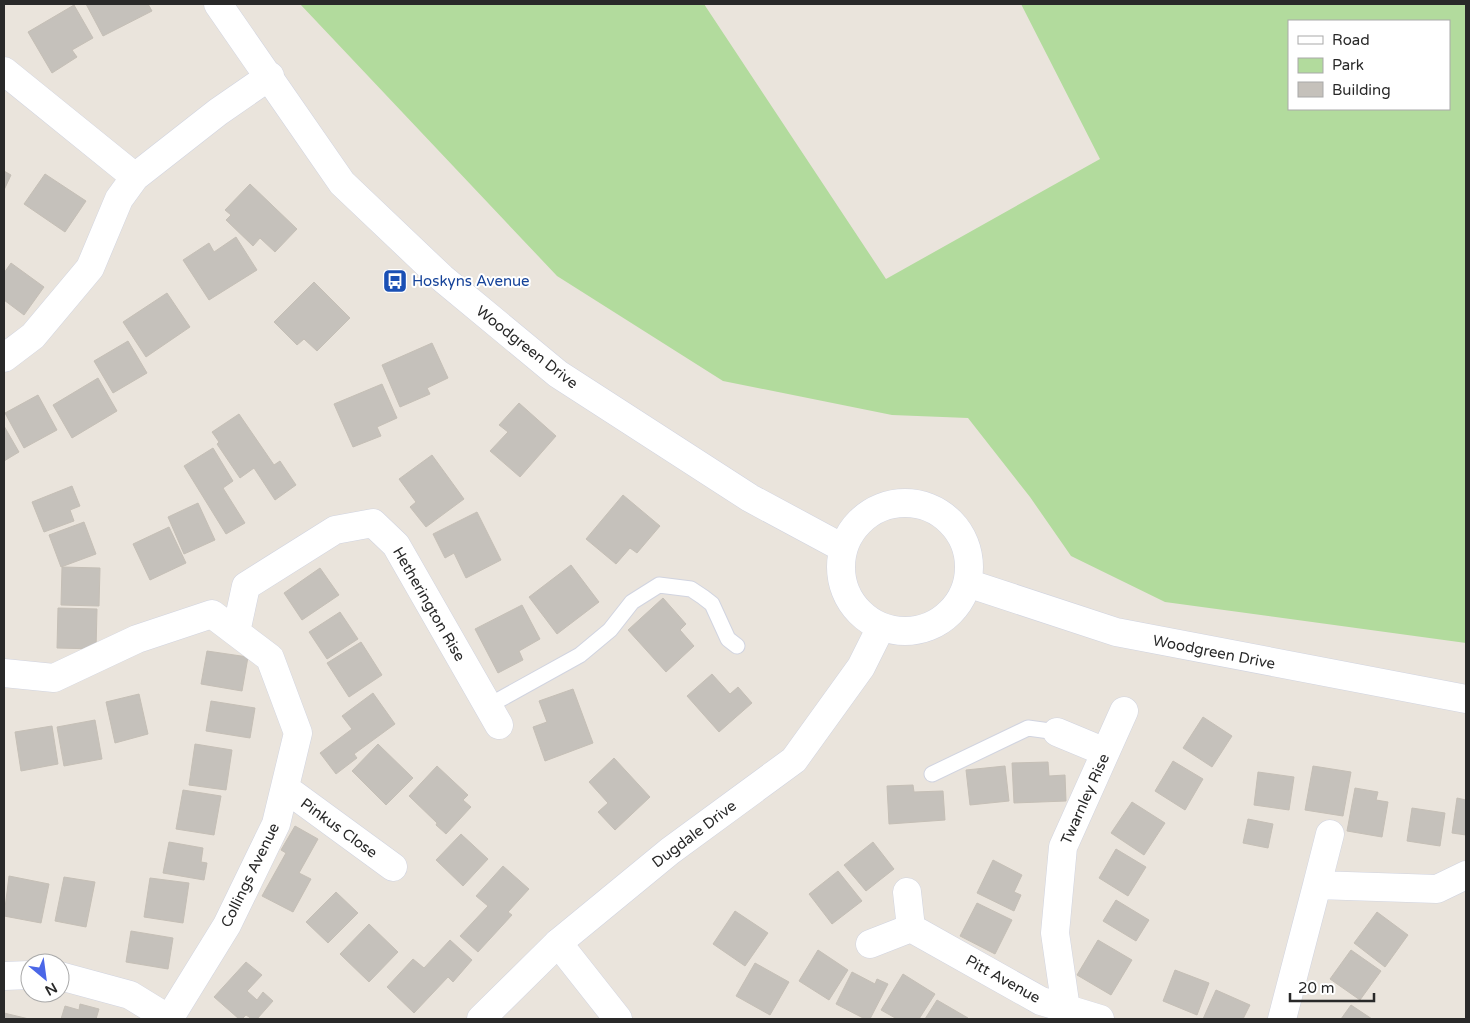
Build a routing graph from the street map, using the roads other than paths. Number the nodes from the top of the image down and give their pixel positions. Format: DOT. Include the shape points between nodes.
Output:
graph roads {
  1 [pos="218,4"];
  2 [pos="4,71"];
  3 [pos="270,76"];
  4 [pos="135,177"];
  5 [pos="4,358"];
  6 [pos="844,548"];
  7 [pos="966,583"];
  8 [pos="881,627"];
  9 [pos="236,632"];
  10 [pos="736,646"];
  11 [pos="4,674"];
  12 [pos="1466,699"];
  13 [pos="1124,711"];
  14 [pos="494,715"];
  15 [pos="1057,732"];
  16 [pos="1105,752"];
  17 [pos="932,774"];
  18 [pos="285,788"];
  19 [pos="1330,834"];
  20 [pos="393,867"];
  21 [pos="1466,875"];
  22 [pos="1317,885"];
  23 [pos="907,892"];
  24 [pos="911,928"];
  25 [pos="558,943"];
  26 [pos="870,944"];
  27 [pos="20,975"];
  28 [pos="4,976"];
  29 [pos="70,979"];
  30 [pos="1066,1009"];
  31 [pos="169,1019"];
  32 [pos="481,1019"];
  33 [pos="618,1019"];
  34 [pos="1100,1019"];
  35 [pos="1282,1019"];
  1 -- 3 [label="street, Woodgreen Drive"];
  2 -- 4 [label="street"];
  3 -- 4 [label="street"];
  3 -- 6 [label="street, Woodgreen Drive" via="342,183 442,278 543,362 750,498"];
  4 -- 5 [label="street" via="119,198 90,268 33,336"];
  6 -- 7 [label="street" via="852,530 866,516 883,507 902,503 922,506 940,514 960,535 968,563"];
  6 -- 8 [label="street" via="840,567 843,586 864,617"];
  7 -- 8 [label="street" via="960,600 934,624 916,630 898,631"];
  7 -- 12 [label="street, Woodgreen Drive" via="1116,632"];
  8 -- 25 [label="street, Dugdale Drive" via="861,666 794,760 670,851"];
  9 -- 11 [label="street, Collings Avenue" via="212,614 138,639 54,678"];
  9 -- 14 [label="street, Hetherington Rise" via="246,586 335,530 373,523 396,545"];
  9 -- 18 [label="street, Collings Avenue" via="270,658 298,733"];
  10 -- 14 [label="lane" via="728,639 712,604 691,589 659,585 632,602 610,630 580,655"];
  13 -- 16 [label="street, Twarnley Rise"];
  15 -- 16 [label="street"];
  15 -- 17 [label="lane" via="1028,728"];
  16 -- 30 [label="street, Twarnley Rise" via="1063,847 1055,933"];
  18 -- 20 [label="street, Pinkus Close"];
  18 -- 31 [label="street, Collings Avenue" via="276,824 227,925"];
  19 -- 22 [label="street"];
  21 -- 22 [label="street" via="1437,889"];
  22 -- 35 [label="street"];
  23 -- 24 [label="street"];
  24 -- 26 [label="street"];
  24 -- 30 [label="street, Pitt Avenue" via="1041,1002"];
  25 -- 32 [label="street, Dugdale Drive"];
  25 -- 33 [label="street"];
  27 -- 28 [label="street"];
  29 -- 31 [label="street" via="130,995"];
  30 -- 34 [label="street, Pitt Avenue"];
}
